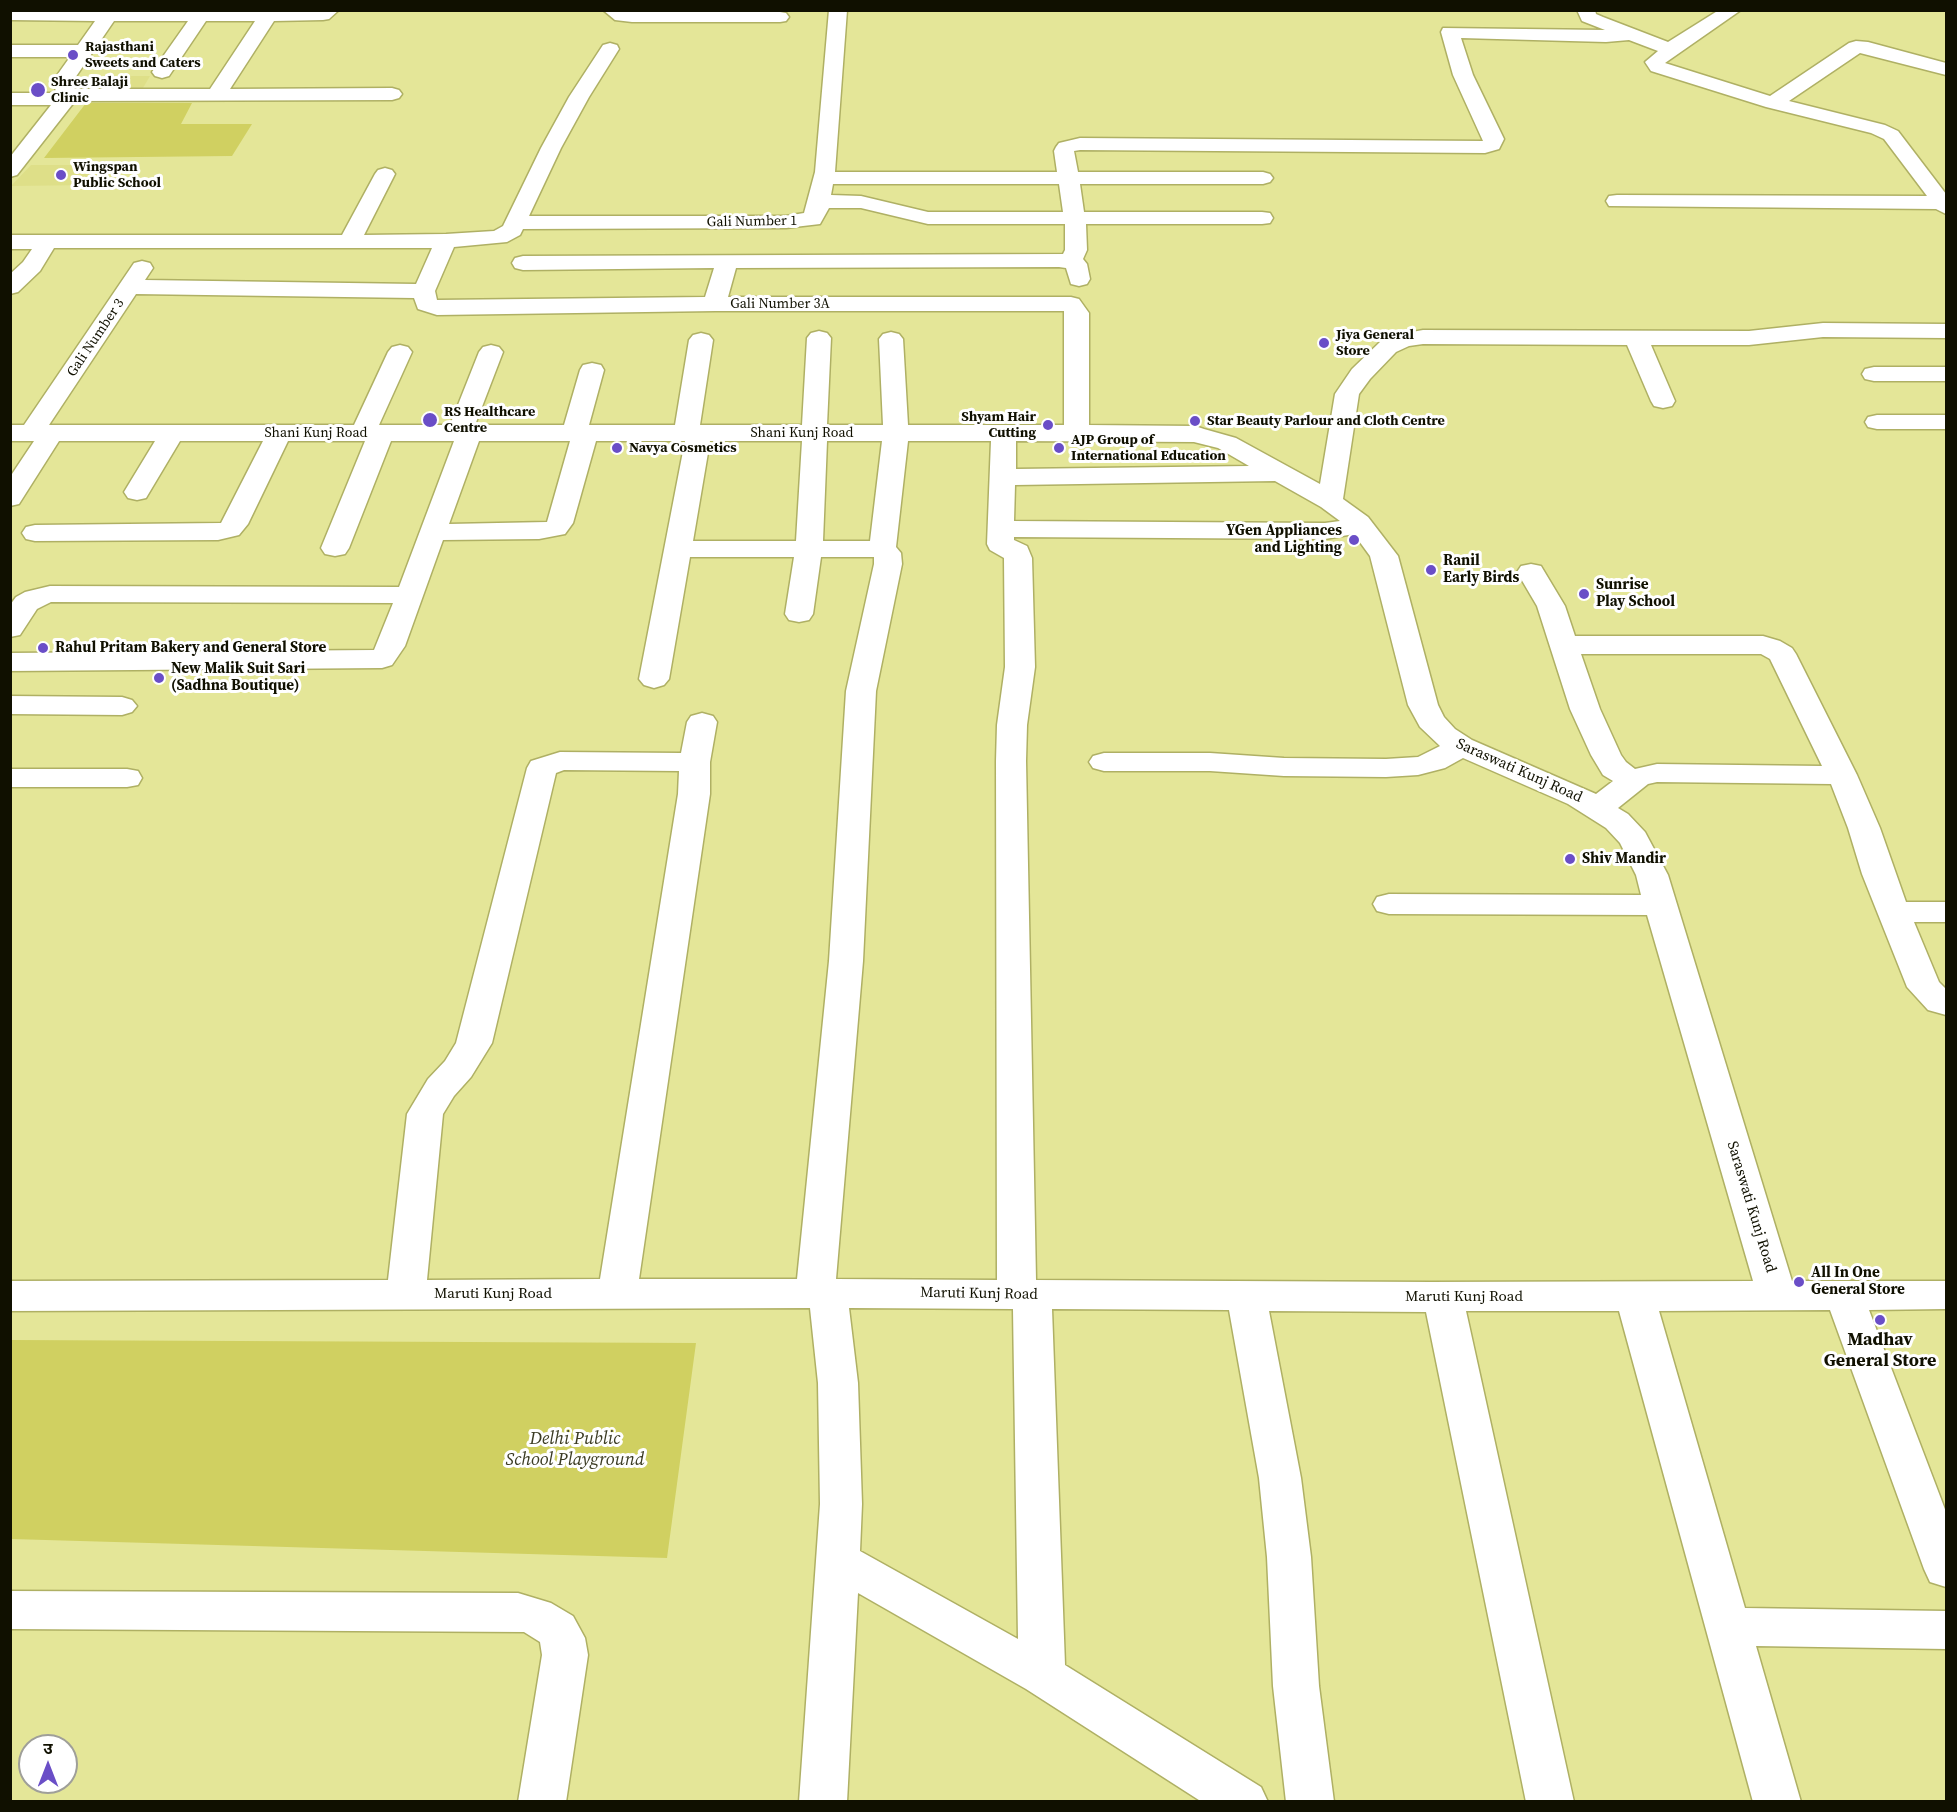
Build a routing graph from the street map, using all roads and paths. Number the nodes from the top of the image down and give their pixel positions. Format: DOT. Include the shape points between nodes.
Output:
graph roads {
  1 [pos="330,10"];
  2 [pos="612,10"];
  3 [pos="838,10"];
  4 [pos="1732,10"];
  5 [pos="1589,11"];
  6 [pos="111,13"];
  7 [pos="204,13"];
  8 [pos="270,13"];
  9 [pos="10,15"];
  10 [pos="780,17"];
  11 [pos="1630,34"];
  12 [pos="610,49"];
  13 [pos="1670,50"];
  14 [pos="10,51"];
  15 [pos="83,51"];
  16 [pos="1947,69"];
  17 [pos="162,72"];
  18 [pos="392,94"];
  19 [pos="215,96"];
  20 [pos="67,97"];
  21 [pos="10,99"];
  22 [pos="1773,102"];
  23 [pos="22,127"];
  24 [pos="44,127"];
  25 [pos="10,171"];
  26 [pos="385,174"];
  27 [pos="823,178"];
  28 [pos="1068,178"];
  29 [pos="1263,178"];
  30 [pos="819,201"];
  31 [pos="1617,201"];
  32 [pos="1945,205"];
  33 [pos="1075,217"];
  34 [pos="1262,218"];
  35 [pos="515,223"];
  36 [pos="159,241"];
  37 [pos="350,241"];
  38 [pos="446,241"];
  39 [pos="10,242"];
  40 [pos="47,242"];
  41 [pos="727,261"];
  42 [pos="1071,262"];
  43 [pos="523,263"];
  44 [pos="10,287"];
  45 [pos="130,287"];
  46 [pos="424,291"];
  47 [pos="715,304"];
  48 [pos="1071,304"];
  49 [pos="1947,331"];
  50 [pos="1638,337"];
  51 [pos="819,338"];
  52 [pos="891,339"];
  53 [pos="701,340"];
  54 [pos="400,352"];
  55 [pos="491,352"];
  56 [pos="592,370"];
  57 [pos="1874,374"];
  58 [pos="1947,374"];
  59 [pos="1663,401"];
  60 [pos="1878,422"];
  61 [pos="1947,422"];
  62 [pos="31,433"];
  63 [pos="172,433"];
  64 [pos="279,433"];
  65 [pos="372,433"];
  66 [pos="693,433"];
  67 [pos="816,433"];
  68 [pos="896,433"];
  69 [pos="1004,433"];
  70 [pos="1076,433"];
  71 [pos="464,434"];
  72 [pos="580,434"];
  73 [pos="1227,443"];
  74 [pos="1280,473"];
  75 [pos="1003,477"];
  76 [pos="137,492"];
  77 [pos="10,498"];
  78 [pos="1330,501"];
  79 [pos="1359,523"];
  80 [pos="1000,529"];
  81 [pos="434,531"];
  82 [pos="35,533"];
  83 [pos="335,548"];
  84 [pos="678,549"];
  85 [pos="809,549"];
  86 [pos="882,550"];
  87 [pos="1531,572"];
  88 [pos="411,595"];
  89 [pos="799,614"];
  90 [pos="10,629"];
  91 [pos="1562,645"];
  92 [pos="10,662"];
  93 [pos="654,679"];
  94 [pos="10,705"];
  95 [pos="122,706"];
  96 [pos="702,722"];
  97 [pos="1461,746"];
  98 [pos="695,762"];
  99 [pos="1104,762"];
  100 [pos="1842,776"];
  101 [pos="10,778"];
  102 [pos="127,778"];
  103 [pos="1632,781"];
  104 [pos="1598,808"];
  105 [pos="1389,904"];
  106 [pos="1661,905"];
  107 [pos="1894,912"];
  108 [pos="1947,912"];
  109 [pos="1947,1004"];
  110 [pos="822,1293"];
  111 [pos="617,1294"];
  112 [pos="1024,1294"];
  113 [pos="406,1295"];
  114 [pos="1778,1295"];
  115 [pos="1844,1295"];
  116 [pos="1947,1295"];
  117 [pos="10,1296"];
  118 [pos="1246,1296"];
  119 [pos="1635,1296"];
  120 [pos="1443,1297"];
  121 [pos="837,1560"];
  122 [pos="1947,1569"];
  123 [pos="10,1610"];
  124 [pos="1728,1627"];
  125 [pos="1947,1629"];
  126 [pos="1042,1675"];
  127 [pos="542,1802"];
  128 [pos="823,1802"];
  129 [pos="1244,1802"];
  130 [pos="1310,1802"];
  131 [pos="1550,1802"];
  132 [pos="1777,1802"];
  1 -- 8 [label="street" via="317,16"];
  2 -- 10 [label="street" via="614,14 632,17"];
  3 -- 27 [label="street"];
  4 -- 13 [label="street"];
  5 -- 11 [label="street" via="1591,18"];
  6 -- 7 [label="street"];
  6 -- 9 [label="street"];
  6 -- 15 [label="street"];
  7 -- 8 [label="street"];
  7 -- 17 [label="street"];
  8 -- 19 [label="street"];
  11 -- 13 [label="street"];
  11 -- 28 [label="street" via="1449,32 1494,139 1492,145 1485,147 1073,145 1064,148"];
  12 -- 35 [label="street" via="551,148"];
  13 -- 22 [label="street" via="1654,64"];
  14 -- 15 [label="street"];
  15 -- 20 [label="street" via="63,81"];
  16 -- 22 [label="street" via="1856,47"];
  18 -- 19 [label="street"];
  19 -- 20 [label="street"];
  20 -- 21 [label="street"];
  20 -- 24 [label="street"];
  22 -- 32 [label="street" via="1878,129 1895,139"];
  23 -- 24 [label="street"];
  24 -- 25 [label="street"];
  26 -- 37 [label="street"];
  27 -- 28 [label="street"];
  27 -- 30 [label="street"];
  28 -- 29 [label="street"];
  28 -- 33 [label="street"];
  30 -- 33 [label="street" via="861,202 927,218"];
  30 -- 35 [label="street, Gali Number 1" via="812,219 797,222"];
  31 -- 32 [label="street"];
  33 -- 34 [label="street"];
  33 -- 42 [label="street" via="1077,233"];
  35 -- 38 [label="street" via="508,234 499,237"];
  36 -- 37 [label="street"];
  36 -- 40 [label="street"];
  36 -- 45 [label="street, Gali Number 3"];
  37 -- 38 [label="street"];
  38 -- 46 [label="street"];
  39 -- 40 [label="street"];
  40 -- 44 [label="street" via="32,266"];
  41 -- 42 [label="street"];
  41 -- 43 [label="street"];
  41 -- 47 [label="street"];
  42 -- 48 [label="street" via="1077,267 1081,291"];
  45 -- 46 [label="street"];
  45 -- 62 [label="street, Gali Number 3"];
  46 -- 47 [label="street, Gali Number 3A" via="426,304 437,308"];
  47 -- 48 [label="street, Gali Number 3A"];
  48 -- 70 [label="street" via="1077,313"];
  49 -- 50 [label="street" via="1822,330 1749,338"];
  50 -- 59 [label="street" via="1640,351"];
  50 -- 78 [label="street" via="1423,337 1395,343 1360,374 1347,394"];
  51 -- 67 [label="street"];
  52 -- 68 [label="street"];
  53 -- 66 [label="street"];
  54 -- 65 [label="street"];
  55 -- 71 [label="street"];
  56 -- 72 [label="street"];
  57 -- 58 [label="street"];
  60 -- 61 [label="street"];
  62 -- 63 [label="street, Shani Kunj Road"];
  62 -- 77 [label="street, Gali Number 3"];
  63 -- 64 [label="street, Shani Kunj Road"];
  63 -- 76 [label="street"];
  64 -- 65 [label="street, Shani Kunj Road"];
  64 -- 82 [label="street" via="236,524 230,529"];
  65 -- 71 [label="street, Shani Kunj Road"];
  65 -- 83 [label="street"];
  66 -- 67 [label="street, Shani Kunj Road"];
  66 -- 72 [label="street, Shani Kunj Road"];
  66 -- 84 [label="street"];
  67 -- 68 [label="street, Shani Kunj Road"];
  67 -- 85 [label="street"];
  68 -- 69 [label="street, Shani Kunj Road"];
  68 -- 86 [label="street"];
  69 -- 70 [label="street, Shani Kunj Road"];
  69 -- 75 [label="street"];
  70 -- 73 [label="street, Shani Kunj Road" via="1195,434"];
  71 -- 72 [label="street, Shani Kunj Road"];
  71 -- 81 [label="street"];
  72 -- 81 [label="street" via="556,528"];
  73 -- 74 [label="street, Saraswati Kunj Road"];
  74 -- 75 [label="street"];
  74 -- 78 [label="street, Saraswati Kunj Road"];
  75 -- 80 [label="street"];
  78 -- 79 [label="street, Saraswati Kunj Road"];
  79 -- 80 [label="street" via="1325,531"];
  79 -- 97 [label="street, Saraswati Kunj Road" via="1384,556 1423,705 1431,721"];
  80 -- 112 [label="street" via="1001,546 1017,552 1018,558 1020,667 1011,761"];
  81 -- 88 [label="street"];
  84 -- 85 [label="street"];
  84 -- 93 [label="street"];
  85 -- 86 [label="street"];
  85 -- 89 [label="street"];
  86 -- 110 [label="street" via="887,553 888,564 860,700"];
  87 -- 91 [label="street" via="1551,606"];
  88 -- 90 [label="street" via="50,594 26,603"];
  88 -- 92 [label="street" via="389,652 377,660"];
  91 -- 100 [label="street" via="1777,650 1786,660"];
  91 -- 103 [label="street" via="1609,761"];
  94 -- 95 [label="street"];
  96 -- 98 [label="street"];
  97 -- 99 [label="street" via="1434,762 1386,768"];
  97 -- 104 [label="street, Saraswati Kunj Road"];
  98 -- 111 [label="street" via="694,794"];
  98 -- 113 [label="street" via="560,761 542,768 474,1043 425,1114"];
  100 -- 103 [label="street" via="1657,773"];
  100 -- 107 [label="street"];
  101 -- 102 [label="street"];
  103 -- 104 [label="street"];
  104 -- 106 [label="street, Saraswati Kunj Road" via="1634,839 1646,858"];
  105 -- 106 [label="street"];
  106 -- 114 [label="street, Saraswati Kunj Road"];
  107 -- 108 [label="street"];
  107 -- 109 [label="street" via="1924,987"];
  110 -- 111 [label="street, Maruti Kunj Road"];
  110 -- 112 [label="street, Maruti Kunj Road"];
  110 -- 121 [label="street" via="838,1383 841,1504"];
  111 -- 113 [label="street, Maruti Kunj Road"];
  112 -- 118 [label="street, Maruti Kunj Road"];
  112 -- 126 [label="street"];
  113 -- 117 [label="street, Maruti Kunj Road"];
  114 -- 115 [label="street, Maruti Kunj Road"];
  114 -- 119 [label="street, Maruti Kunj Road"];
  115 -- 116 [label="street, Maruti Kunj Road"];
  115 -- 122 [label="street"];
  118 -- 120 [label="street, Maruti Kunj Road"];
  118 -- 130 [label="street" via="1280,1478 1296,1686"];
  119 -- 120 [label="street, Maruti Kunj Road"];
  119 -- 124 [label="street"];
  120 -- 131 [label="street"];
  121 -- 126 [label="street"];
  121 -- 128 [label="street"];
  123 -- 127 [label="street" via="507,1612 535,1616 557,1629 565,1655"];
  124 -- 125 [label="street"];
  124 -- 132 [label="street"];
  126 -- 129 [label="street"];
}
